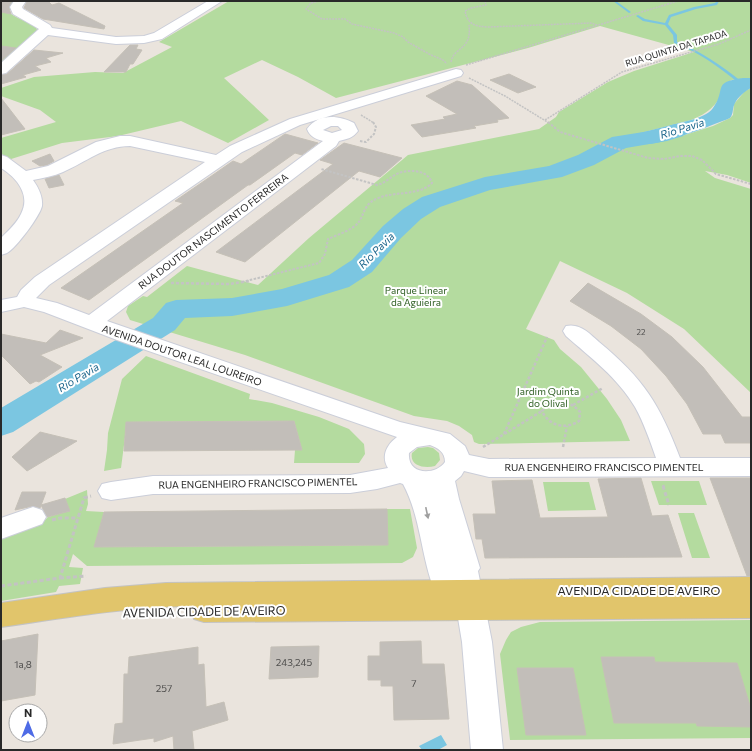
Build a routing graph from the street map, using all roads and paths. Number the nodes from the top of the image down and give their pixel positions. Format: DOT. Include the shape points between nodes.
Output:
graph roads {
  1 [pos="20,1"];
  2 [pos="216,1"];
  3 [pos="319,1"];
  4 [pos="485,1"];
  5 [pos="469,25"];
  6 [pos="597,25"];
  7 [pos="751,30"];
  8 [pos="45,31"];
  9 [pos="1,70"];
  10 [pos="454,71"];
  11 [pos="546,120"];
  12 [pos="334,137"];
  13 [pos="210,158"];
  14 [pos="1,160"];
  15 [pos="314,167"];
  16 [pos="22,177"];
  17 [pos="751,184"];
  18 [pos="1,249"];
  19 [pos="167,281"];
  20 [pos="24,302"];
  21 [pos="1,306"];
  22 [pos="91,323"];
  23 [pos="573,331"];
  24 [pos="547,337"];
  25 [pos="603,388"];
  26 [pos="574,406"];
  27 [pos="542,411"];
  28 [pos="362,417"];
  29 [pos="567,426"];
  30 [pos="504,434"];
  31 [pos="427,437"];
  32 [pos="563,446"];
  33 [pos="483,447"];
  34 [pos="751,467"];
  35 [pos="404,470"];
  36 [pos="450,470"];
  37 [pos="666,474"];
  38 [pos="111,491"];
  39 [pos="669,505"];
  40 [pos="33,517"];
  41 [pos="1,529"];
  42 [pos="86,576"];
  43 [pos="60,578"];
  44 [pos="1,586"];
  45 [pos="751,589"];
  46 [pos="463,598"];
  47 [pos="528,599"];
  48 [pos="407,600"];
  49 [pos="751,606"];
  50 [pos="1,615"];
  51 [pos="1,629"];
  52 [pos="487,750"];
  1 -- 8 [label="street" via="16,7 17,11 42,25 46,28"];
  2 -- 8 [label="street" via="158,36 148,39 111,40"];
  3 -- 10 [label="path" via="311,3 306,9 322,19 344,19 352,24 403,36 428,54 443,60"];
  4 -- 5 [label="path" via="486,4 465,11"];
  5 -- 6 [label="path" via="488,27 591,22"];
  5 -- 10 [label="path" via="470,35 465,45 452,57"];
  7 -- 11 [label="path, RUA QUINTA DA TAPADA" via="719,44 622,72"];
  8 -- 9 [label="street"];
  10 -- 11 [label="path"];
  10 -- 20 [label="street" via="295,122 236,150 42,281 28,294"];
  11 -- 17 [label="path" via="560,132 648,158 692,156 702,160 716,174"];
  12 -- 22 [label="street, RUA DOUTOR NASCIMENTO FERREIRA" via="330,143"];
  13 -- 16 [label="street" via="122,140 100,146 57,169"];
  14 -- 16 [label="street"];
  15 -- 19 [label="path" via="377,185 386,183 398,173 417,171 428,175 432,183 426,189 390,195 371,202 357,224 328,239 322,261 310,266 239,283 175,284"];
  16 -- 18 [label="street" via="34,196 34,207 30,217"];
  20 -- 21 [label="street, AVENIDA DOUTOR LEAL LOUREIRO"];
  20 -- 22 [label="street, AVENIDA DOUTOR LEAL LOUREIRO" via="50,307"];
  22 -- 28 [label="street, AVENIDA DOUTOR LEAL LOUREIRO"];
  23 -- 37 [label="street" via="627,380 646,406 659,435"];
  24 -- 30 [label="path"];
  25 -- 26 [label="path"];
  26 -- 27 [label="path" via="566,402 554,402 547,404"];
  26 -- 29 [label="path" via="580,412 579,422"];
  27 -- 29 [label="path" via="550,422"];
  27 -- 30 [label="path"];
  28 -- 31 [label="street, AVENIDA DOUTOR LEAL LOUREIRO"];
  28 -- 35 [label="street, AVENIDA DOUTOR LEAL LOUREIRO" via="387,436"];
  29 -- 32 [label="path"];
  30 -- 33 [label="path"];
  31 -- 35 [label="street" via="405,443 397,452"];
  31 -- 36 [label="street, AVENIDA DOUTOR LEAL LOUREIRO" via="436,438 452,447 456,454"];
  34 -- 37 [label="street, RUA ENGENHEIRO FRANCISCO PIMENTEL"];
  35 -- 36 [label="street" via="422,481 432,481"];
  35 -- 38 [label="street, RUA ENGENHEIRO FRANCISCO PIMENTEL" via="377,480 350,484 153,485"];
  35 -- 46 [label="street, AVENIDA DOUTOR LEAL LOUREIRO, one-way" via="425,501"];
  36 -- 37 [label="street, RUA ENGENHEIRO FRANCISCO PIMENTEL" via="489,468"];
  36 -- 46 [label="street, AVENIDA DOUTOR LEAL LOUREIRO" via="446,499"];
  37 -- 39 [label="path"];
  38 -- 43 [label="path" via="84,498"];
  40 -- 41 [label="street"];
  42 -- 43 [label="path"];
  43 -- 44 [label="path"];
  45 -- 47 [label="main road, AVENIDA CIDADE DE AVEIRO"];
  46 -- 47 [label="main road, AVENIDA CIDADE DE AVEIRO"];
  46 -- 48 [label="street, AVENIDA CIDADE DE AVEIRO" via="443,613"];
  46 -- 48 [label="street" via="437,565 434,572"];
  46 -- 52 [label="street"];
  47 -- 49 [label="main road, AVENIDA CIDADE DE AVEIRO"];
  48 -- 50 [label="main road, AVENIDA CIDADE DE AVEIRO" via="133,597"];
  48 -- 51 [label="main road, AVENIDA CIDADE DE AVEIRO" via="139,611"];
}
